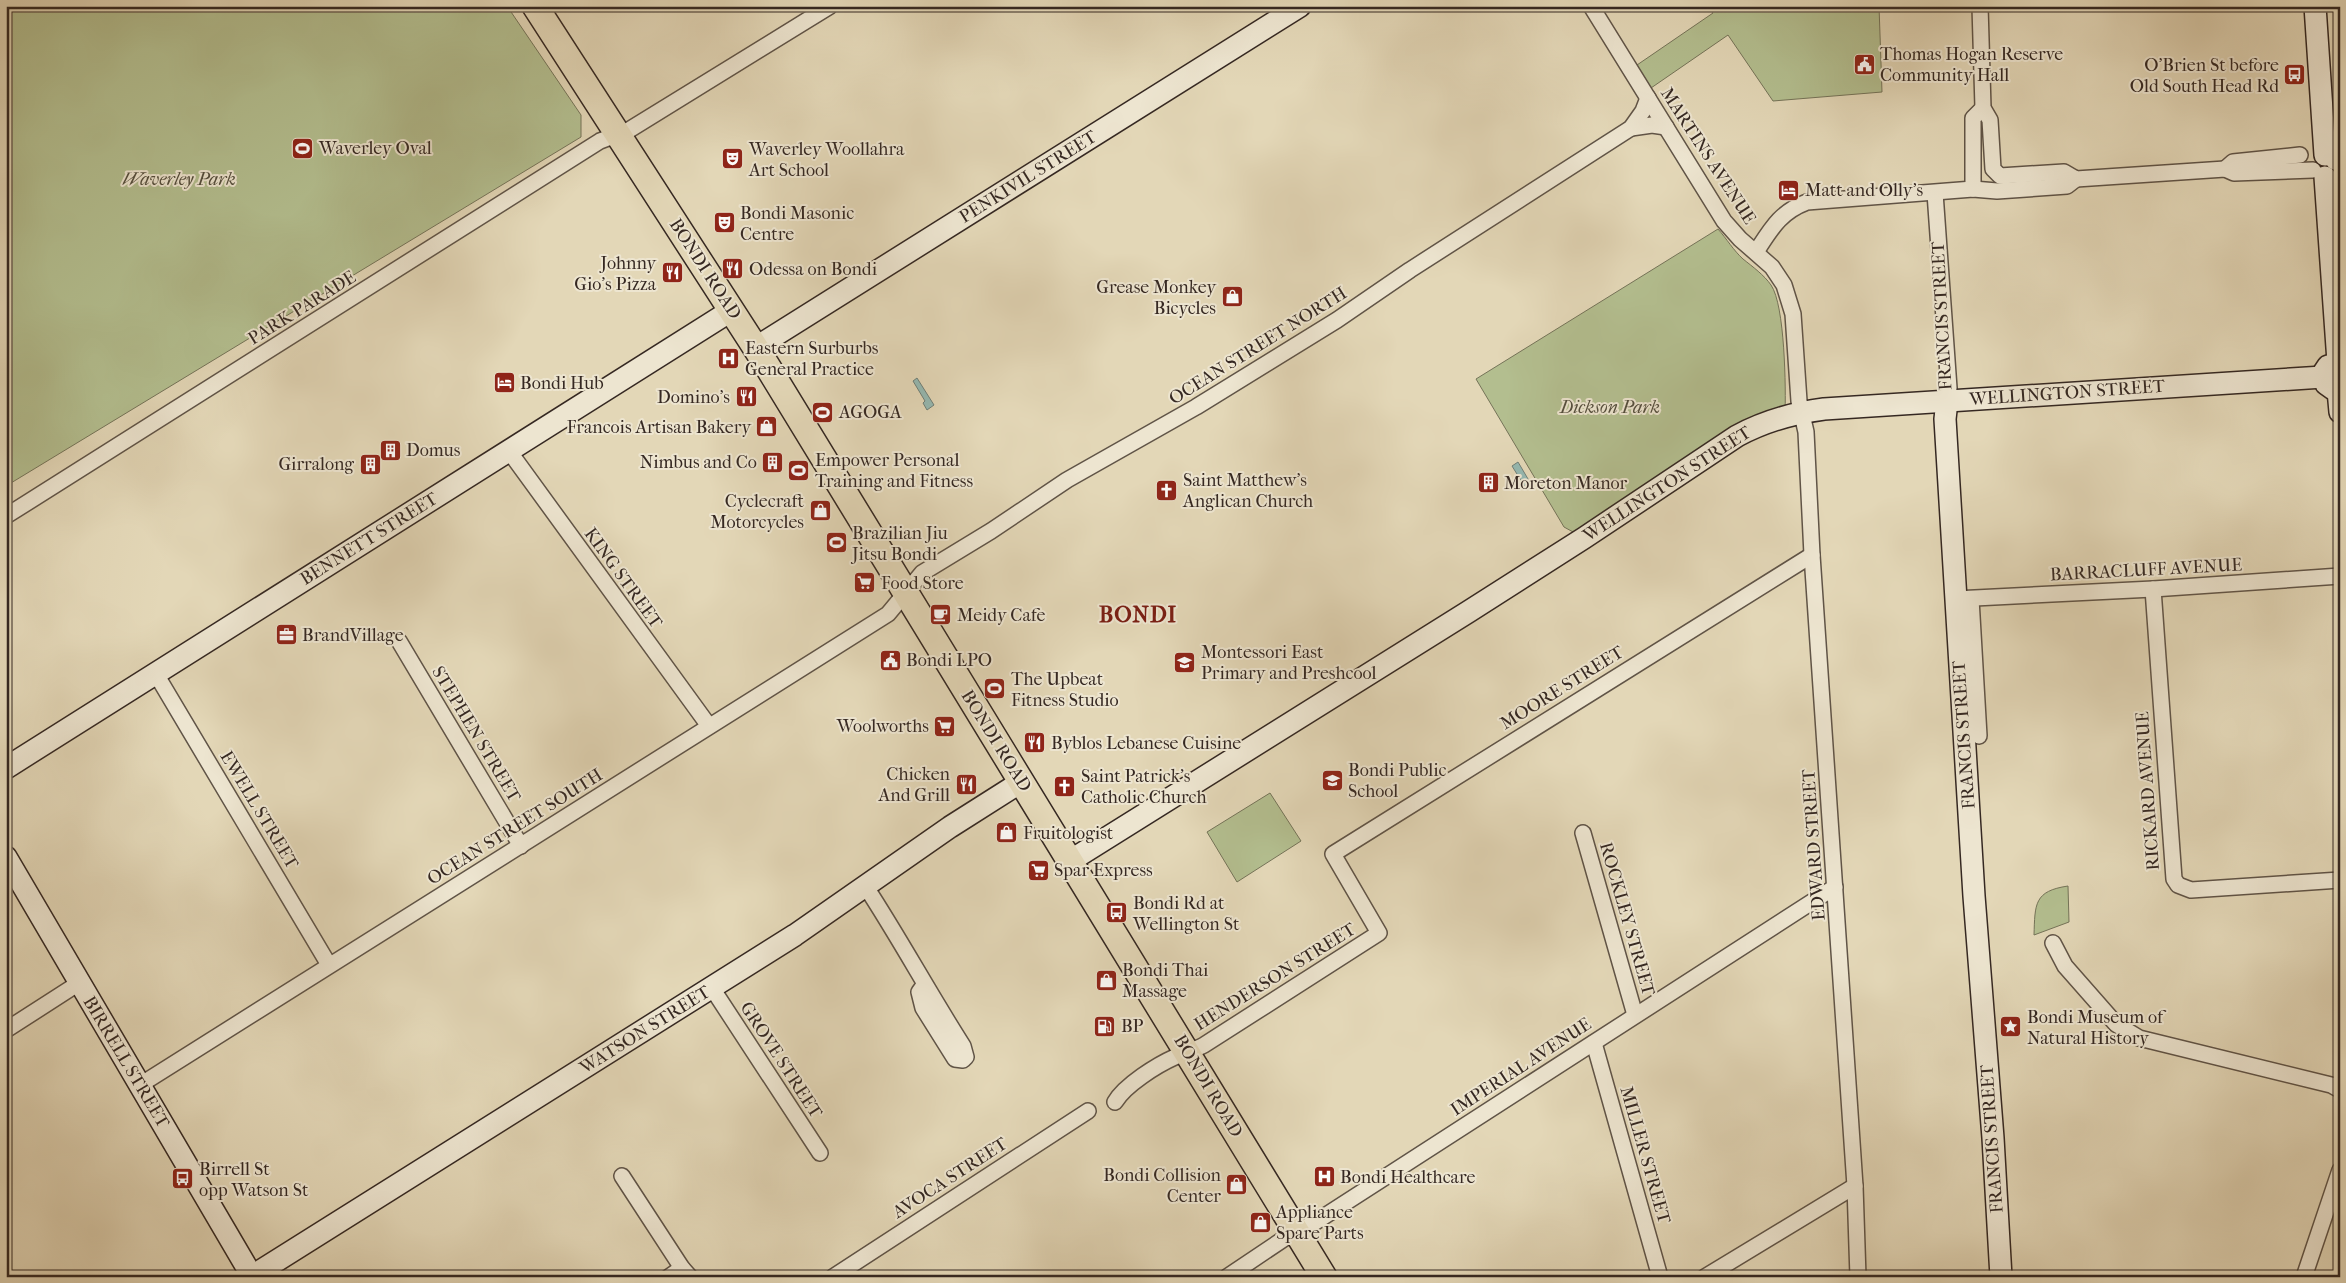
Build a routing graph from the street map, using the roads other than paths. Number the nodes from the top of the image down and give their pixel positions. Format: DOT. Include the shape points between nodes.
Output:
graph roads {
  1 [pos="535,6"];
  2 [pos="830,6"];
  3 [pos="1300,6"];
  4 [pos="1592,6"];
  5 [pos="1980,6"];
  6 [pos="2314,6"];
  7 [pos="1648,98"];
  8 [pos="1983,108"];
  9 [pos="1666,127"];
  10 [pos="1631,128"];
  11 [pos="619,135"];
  12 [pos="2323,163"];
  13 [pos="2076,179"];
  14 [pos="1974,189"];
  15 [pos="1935,193"];
  16 [pos="1756,252"];
  17 [pos="732,310"];
  18 [pos="755,348"];
  19 [pos="2336,376"];
  20 [pos="1947,401"];
  21 [pos="1801,412"];
  22 [pos="2340,412"];
  23 [pos="509,451"];
  24 [pos="6,516"];
  25 [pos="1812,555"];
  26 [pos="2340,576"];
  27 [pos="2152,589"];
  28 [pos="905,593"];
  29 [pos="1963,599"];
  30 [pos="399,641"];
  31 [pos="156,674"];
  32 [pos="709,726"];
  33 [pos="1979,736"];
  34 [pos="6,768"];
  35 [pos="1021,782"];
  36 [pos="1583,833"];
  37 [pos="521,846"];
  38 [pos="1333,854"];
  39 [pos="6,857"];
  40 [pos="1070,861"];
  41 [pos="2340,880"];
  42 [pos="866,886"];
  43 [pos="1835,887"];
  44 [pos="2053,943"];
  45 [pos="329,965"];
  46 [pos="79,984"];
  47 [pos="924,985"];
  48 [pos="712,988"];
  49 [pos="1635,1015"];
  50 [pos="6,1030"];
  51 [pos="1594,1043"];
  52 [pos="1188,1052"];
  53 [pos="140,1085"];
  54 [pos="2340,1090"];
  55 [pos="1115,1102"];
  56 [pos="1088,1110"];
  57 [pos="820,1152"];
  58 [pos="2340,1170"];
  59 [pos="622,1176"];
  60 [pos="1855,1186"];
  61 [pos="1297,1232"];
  62 [pos="253,1272"];
  63 [pos="686,1272"];
  64 [pos="669,1277"];
  65 [pos="833,1277"];
  66 [pos="1227,1277"];
  67 [pos="1324,1277"];
  68 [pos="1660,1277"];
  69 [pos="1705,1277"];
  70 [pos="1858,1277"];
  71 [pos="2001,1277"];
  72 [pos="2304,1277"];
  1 -- 11 [label="main road, BONDI ROAD"];
  2 -- 11 [label="street, PARK PARADE"];
  3 -- 18 [label="street, PENKIVIL STREET"];
  4 -- 7 [label="street, MARTINS AVENUE"];
  5 -- 8 [label="street"];
  6 -- 12 [label="street"];
  7 -- 9 [label="street, MARTINS AVENUE"];
  7 -- 10 [label="street, OCEAN STREET NORTH"];
  8 -- 13 [label="street" via="1990,120 1993,169 1997,174 2003,177 2064,172"];
  8 -- 14 [label="street" via="1973,118"];
  9 -- 10 [label="street, OCEAN STREET NORTH"];
  9 -- 16 [label="street, MARTINS AVENUE" via="1724,221 1740,240"];
  10 -- 28 [label="street, OCEAN STREET NORTH" via="1330,324 1182,415 1067,480 922,573"];
  11 -- 17 [label="main road, BONDI ROAD"];
  11 -- 24 [label="street, PARK PARADE" via="600,141"];
  12 -- 13 [label="street" via="2234,173 2225,169"];
  12 -- 19 [label="street"];
  13 -- 14 [label="street" via="2067,186 1997,191"];
  14 -- 15 [label="street"];
  15 -- 16 [label="street" via="1808,202 1780,218"];
  15 -- 20 [label="street, FRANCIS STREET" via="1949,388"];
  16 -- 21 [label="street, MARTINS AVENUE" via="1776,273 1791,304"];
  17 -- 18 [label="main road, BONDI ROAD"];
  17 -- 23 [label="street, BENNETT STREET"];
  18 -- 28 [label="main road, BONDI ROAD"];
  19 -- 20 [label="street, WELLINGTON STREET"];
  19 -- 22 [label="street"];
  20 -- 21 [label="street, WELLINGTON STREET"];
  20 -- 29 [label="street, FRANCIS STREET" via="1945,420"];
  21 -- 25 [label="street, EDWARD STREET" via="1806,432"];
  21 -- 40 [label="street, WELLINGTON STREET" via="1763,423 1737,436 1468,612"];
  23 -- 31 [label="street, BENNETT STREET"];
  23 -- 32 [label="street, KING STREET"];
  25 -- 38 [label="street, MOORE STREET"];
  25 -- 43 [label="street, EDWARD STREET"];
  26 -- 27 [label="street, BARRACLUFF AVENUE"];
  27 -- 29 [label="street, BARRACLUFF AVENUE"];
  27 -- 41 [label="street, RICKARD AVENUE" via="2174,879 2178,885 2191,890"];
  28 -- 32 [label="street, OCEAN STREET SOUTH" via="888,614"];
  28 -- 35 [label="main road, BONDI ROAD"];
  29 -- 33 [label="street, FRANCIS STREET"];
  29 -- 71 [label="street, FRANCIS STREET"];
  30 -- 37 [label="street, STEPHEN STREET"];
  31 -- 34 [label="street, BENNETT STREET"];
  31 -- 45 [label="street, EWELL STREET"];
  32 -- 37 [label="street, OCEAN STREET SOUTH"];
  35 -- 40 [label="main road, BONDI ROAD"];
  35 -- 42 [label="street, WATSON STREET"];
  36 -- 49 [label="street, ROCKLEY STREET"];
  37 -- 45 [label="street, OCEAN STREET SOUTH"];
  38 -- 52 [label="street, HENDERSON STREET" via="1380,933"];
  39 -- 46 [label="street, BIRRELL STREET"];
  40 -- 52 [label="main road, BONDI ROAD"];
  42 -- 47 [label="street" via="917,967"];
  42 -- 48 [label="street, WATSON STREET"];
  43 -- 49 [label="street, IMPERIAL AVENUE"];
  43 -- 60 [label="street, EDWARD STREET"];
  44 -- 54 [label="street" via="2065,966 2116,1024 2139,1038 2216,1055"];
  45 -- 53 [label="street, OCEAN STREET SOUTH"];
  46 -- 50 [label="street"];
  46 -- 53 [label="street, BIRRELL STREET"];
  48 -- 57 [label="street, GROVE STREET"];
  48 -- 62 [label="street, WATSON STREET"];
  49 -- 51 [label="street, IMPERIAL AVENUE"];
  51 -- 61 [label="street, IMPERIAL AVENUE"];
  51 -- 68 [label="street, MILLER STREET"];
  52 -- 55 [label="street" via="1174,1057 1129,1086"];
  52 -- 61 [label="main road, BONDI ROAD"];
  53 -- 62 [label="street, BIRRELL STREET"];
  56 -- 65 [label="street, AVOCA STREET"];
  58 -- 72 [label="street"];
  59 -- 63 [label="street"];
  60 -- 69 [label="street"];
  60 -- 70 [label="street, EDWARD STREET"];
  61 -- 66 [label="street, IMPERIAL AVENUE"];
  61 -- 67 [label="main road, BONDI ROAD"];
  63 -- 64 [label="street"];
}
